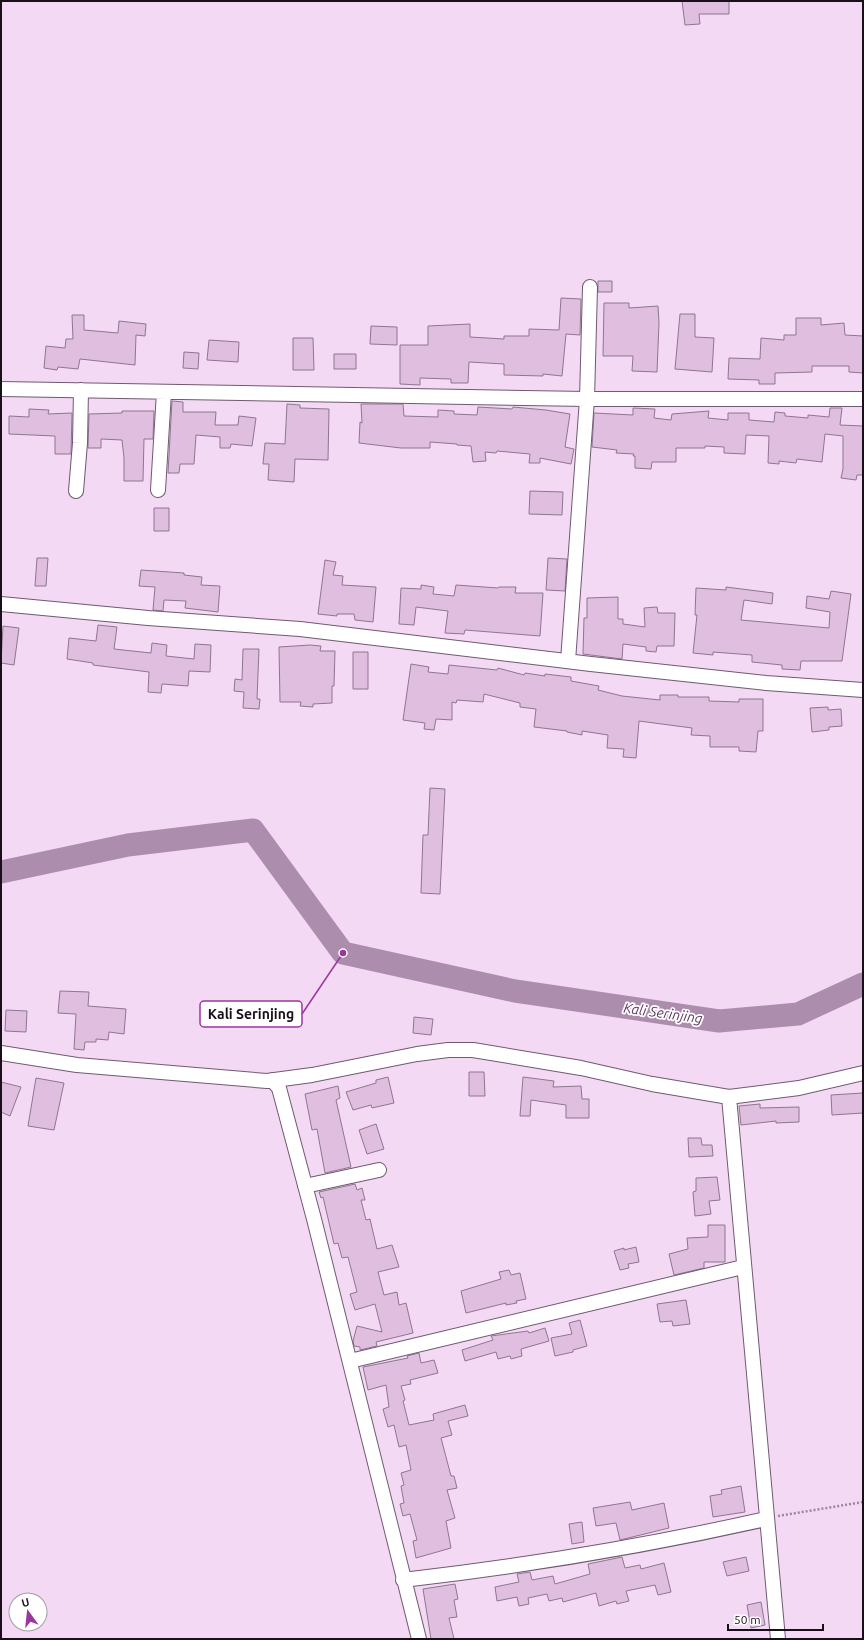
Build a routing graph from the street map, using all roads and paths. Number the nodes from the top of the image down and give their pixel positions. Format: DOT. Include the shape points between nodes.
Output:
graph roads {
  1 [pos="590,287"];
  2 [pos="1,389"];
  3 [pos="81,390"];
  4 [pos="164,392"];
  5 [pos="587,398"];
  6 [pos="863,399"];
  7 [pos="158,490"];
  8 [pos="76,491"];
  9 [pos="1,604"];
  10 [pos="568,661"];
  11 [pos="863,690"];
  12 [pos="1,1053"];
  13 [pos="863,1073"];
  14 [pos="272,1080"];
  15 [pos="729,1098"];
  16 [pos="378,1170"];
  17 [pos="305,1186"];
  18 [pos="743,1267"];
  19 [pos="350,1361"];
  20 [pos="863,1502"];
  21 [pos="766,1518"];
  22 [pos="403,1580"];
  23 [pos="419,1639"];
  24 [pos="778,1639"];
  1 -- 5 [label="street"];
  2 -- 3 [label="street"];
  3 -- 4 [label="street"];
  3 -- 8 [label="street"];
  4 -- 5 [label="street"];
  4 -- 7 [label="street"];
  5 -- 6 [label="street"];
  5 -- 10 [label="street"];
  9 -- 10 [label="street" via="300,629"];
  10 -- 11 [label="street" via="766,683"];
  12 -- 14 [label="street" via="77,1065 255,1081"];
  13 -- 15 [label="street" via="800,1088"];
  14 -- 15 [label="street" via="306,1076 418,1054 473,1050 581,1068"];
  14 -- 17 [label="street" via="279,1088"];
  15 -- 18 [label="street"];
  16 -- 17 [label="street"];
  17 -- 19 [label="street"];
  18 -- 19 [label="street"];
  18 -- 21 [label="street"];
  19 -- 22 [label="street"];
  20 -- 21 [label="path"];
  21 -- 22 [label="street" via="680,1538 501,1568"];
  21 -- 24 [label="street"];
  22 -- 23 [label="street"];
}
